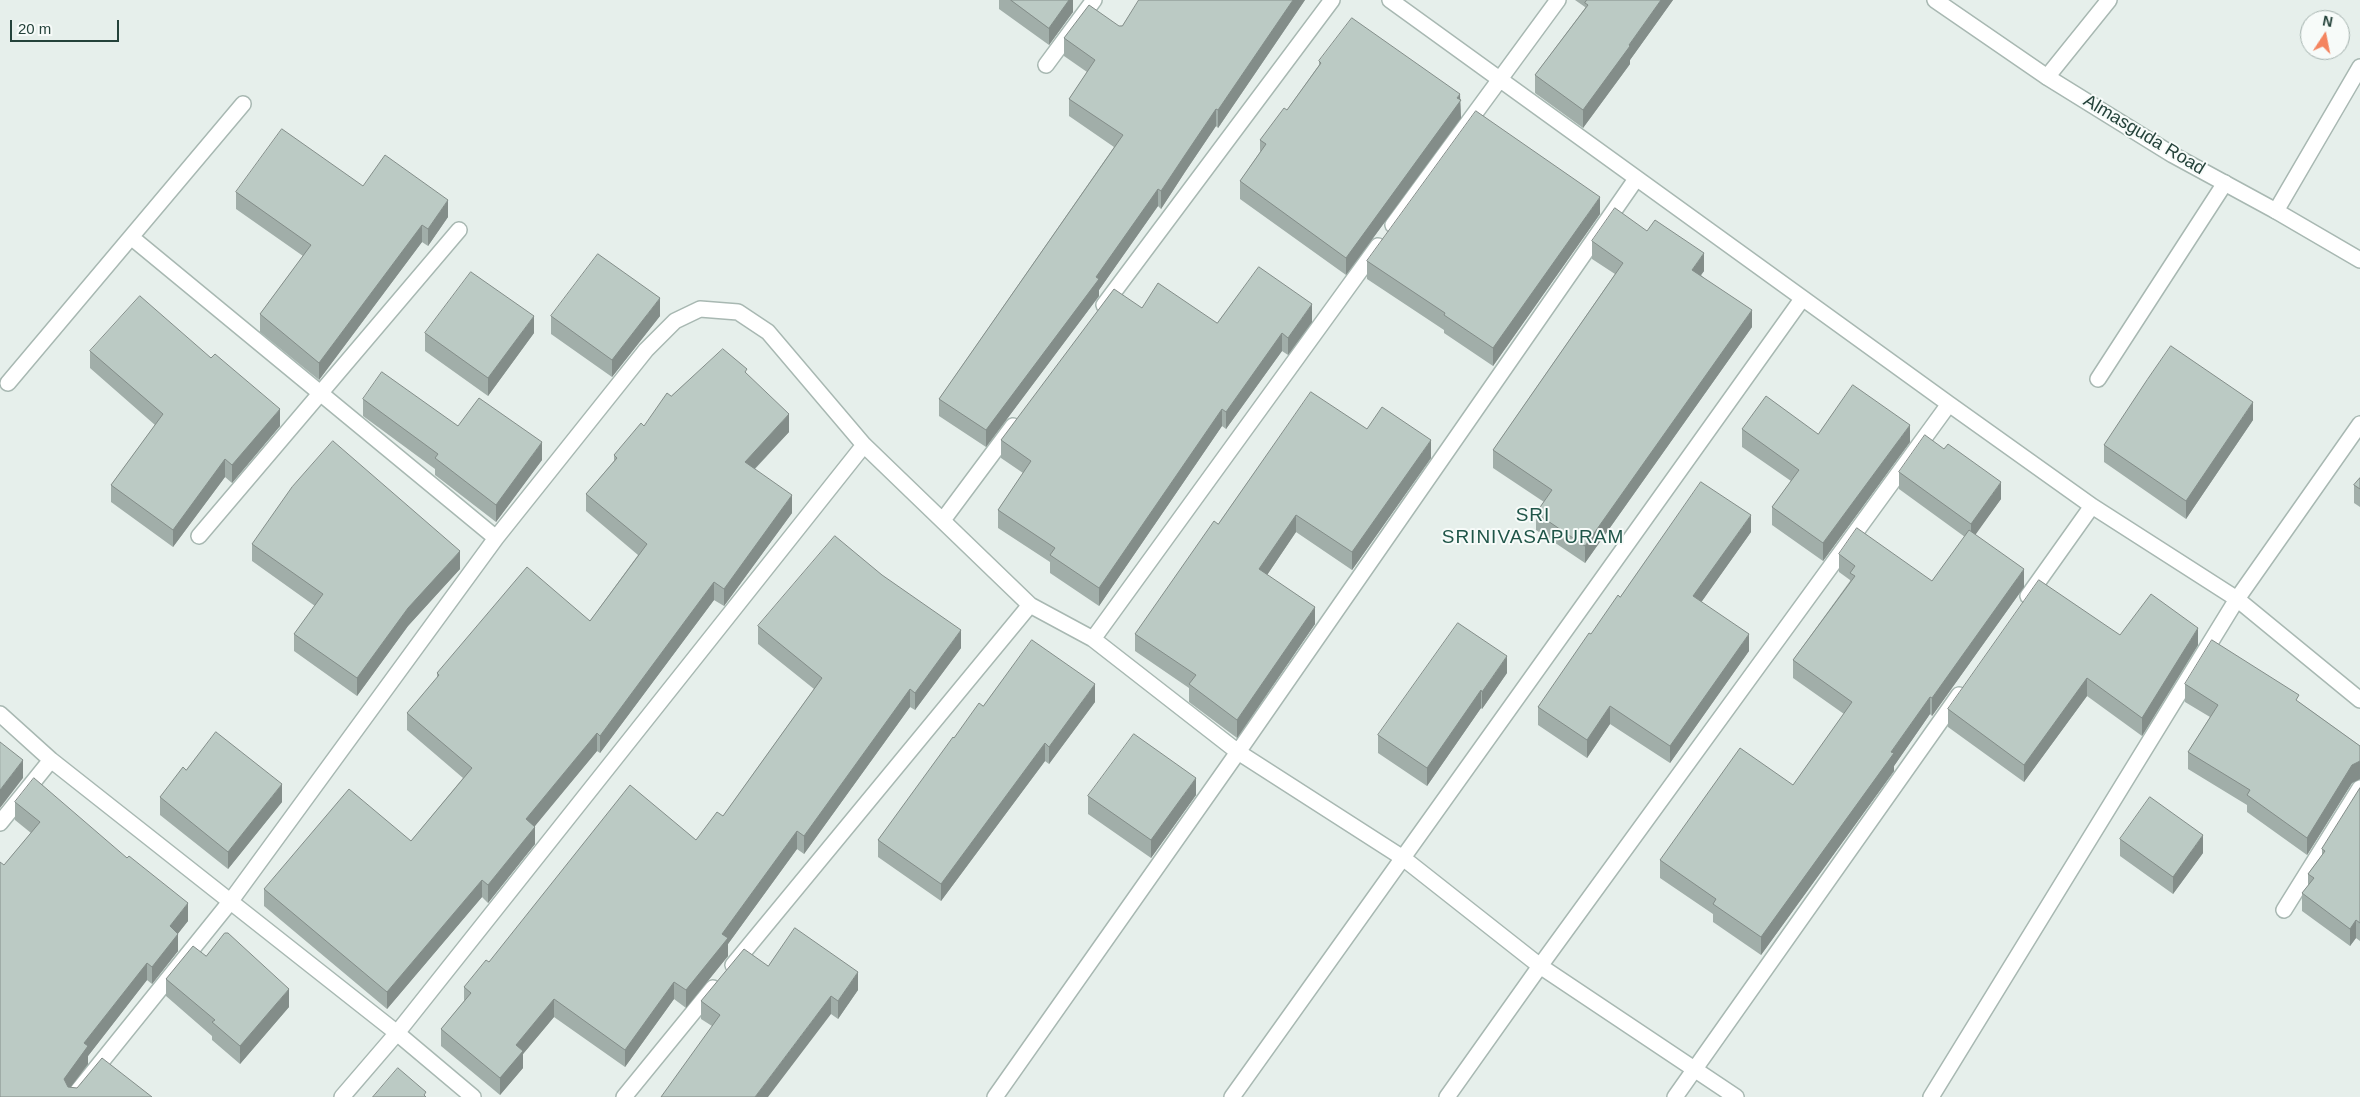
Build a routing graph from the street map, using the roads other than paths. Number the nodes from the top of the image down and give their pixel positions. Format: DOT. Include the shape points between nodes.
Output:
graph roads {
  1 [pos="1094,0"];
  2 [pos="1332,0"];
  3 [pos="1390,0"];
  4 [pos="1558,0"];
  5 [pos="1935,0"];
  6 [pos="2109,0"];
  7 [pos="1046,65"];
  8 [pos="2360,67"];
  9 [pos="2047,77"];
  10 [pos="1498,80"];
  11 [pos="243,104"];
  12 [pos="1636,179"];
  13 [pos="2225,183"];
  14 [pos="2276,211"];
  15 [pos="459,230"];
  16 [pos="131,237"];
  17 [pos="2360,260"];
  18 [pos="1802,299"];
  19 [pos="1092,320"];
  20 [pos="2098,379"];
  21 [pos="8,383"];
  22 [pos="320,393"];
  23 [pos="1949,404"];
  24 [pos="1021,416"];
  25 [pos="2360,424"];
  26 [pos="864,445"];
  27 [pos="2092,506"];
  28 [pos="943,520"];
  29 [pos="199,536"];
  30 [pos="496,538"];
  31 [pos="2237,599"];
  32 [pos="1030,604"];
  33 [pos="2018,612"];
  34 [pos="1093,639"];
  35 [pos="1966,685"];
  36 [pos="2360,700"];
  37 [pos="0,714"];
  38 [pos="1238,752"];
  39 [pos="51,760"];
  40 [pos="2360,788"];
  41 [pos="0,823"];
  42 [pos="1403,858"];
  43 [pos="230,902"];
  44 [pos="2284,910"];
  45 [pos="1540,966"];
  46 [pos="396,1033"];
  47 [pos="1695,1068"];
  48 [pos="73,1097"];
  49 [pos="342,1097"];
  50 [pos="473,1097"];
  51 [pos="624,1097"];
  52 [pos="995,1097"];
  53 [pos="1232,1097"];
  54 [pos="1448,1097"];
  55 [pos="1675,1097"];
  56 [pos="1736,1097"];
  57 [pos="1931,1097"];
  1 -- 7 [label="street"];
  2 -- 19 [label="street"];
  3 -- 10 [label="street"];
  4 -- 10 [label="street"];
  5 -- 9 [label="street, Almasguda Road"];
  6 -- 9 [label="street"];
  8 -- 14 [label="street"];
  9 -- 13 [label="street, Almasguda Road" via="2173,155"];
  10 -- 12 [label="street"];
  10 -- 34 [label="street"];
  11 -- 16 [label="street"];
  12 -- 18 [label="street"];
  12 -- 38 [label="street"];
  13 -- 14 [label="street, Almasguda Road"];
  13 -- 20 [label="street"];
  14 -- 17 [label="street, Almasguda Road"];
  15 -- 22 [label="street"];
  16 -- 21 [label="street"];
  16 -- 22 [label="street"];
  18 -- 23 [label="street"];
  18 -- 42 [label="street"];
  22 -- 29 [label="street"];
  22 -- 30 [label="street"];
  23 -- 27 [label="street"];
  23 -- 45 [label="street"];
  24 -- 28 [label="street"];
  25 -- 31 [label="street"];
  26 -- 28 [label="street"];
  26 -- 30 [label="street" via="768,332 738,312 700,310 675,321 646,350"];
  26 -- 46 [label="street"];
  27 -- 31 [label="street"];
  27 -- 33 [label="street"];
  28 -- 32 [label="street"];
  30 -- 43 [label="street"];
  31 -- 36 [label="street"];
  31 -- 57 [label="street"];
  32 -- 34 [label="street"];
  32 -- 51 [label="street"];
  34 -- 38 [label="street"];
  35 -- 47 [label="street"];
  37 -- 39 [label="street"];
  38 -- 42 [label="street"];
  38 -- 52 [label="street"];
  39 -- 41 [label="street"];
  39 -- 43 [label="street"];
  40 -- 44 [label="street"];
  42 -- 45 [label="street"];
  42 -- 53 [label="street"];
  43 -- 46 [label="street"];
  43 -- 48 [label="street"];
  45 -- 47 [label="street"];
  45 -- 54 [label="street"];
  46 -- 49 [label="street"];
  46 -- 50 [label="street"];
  47 -- 55 [label="street"];
  47 -- 56 [label="street"];
}
